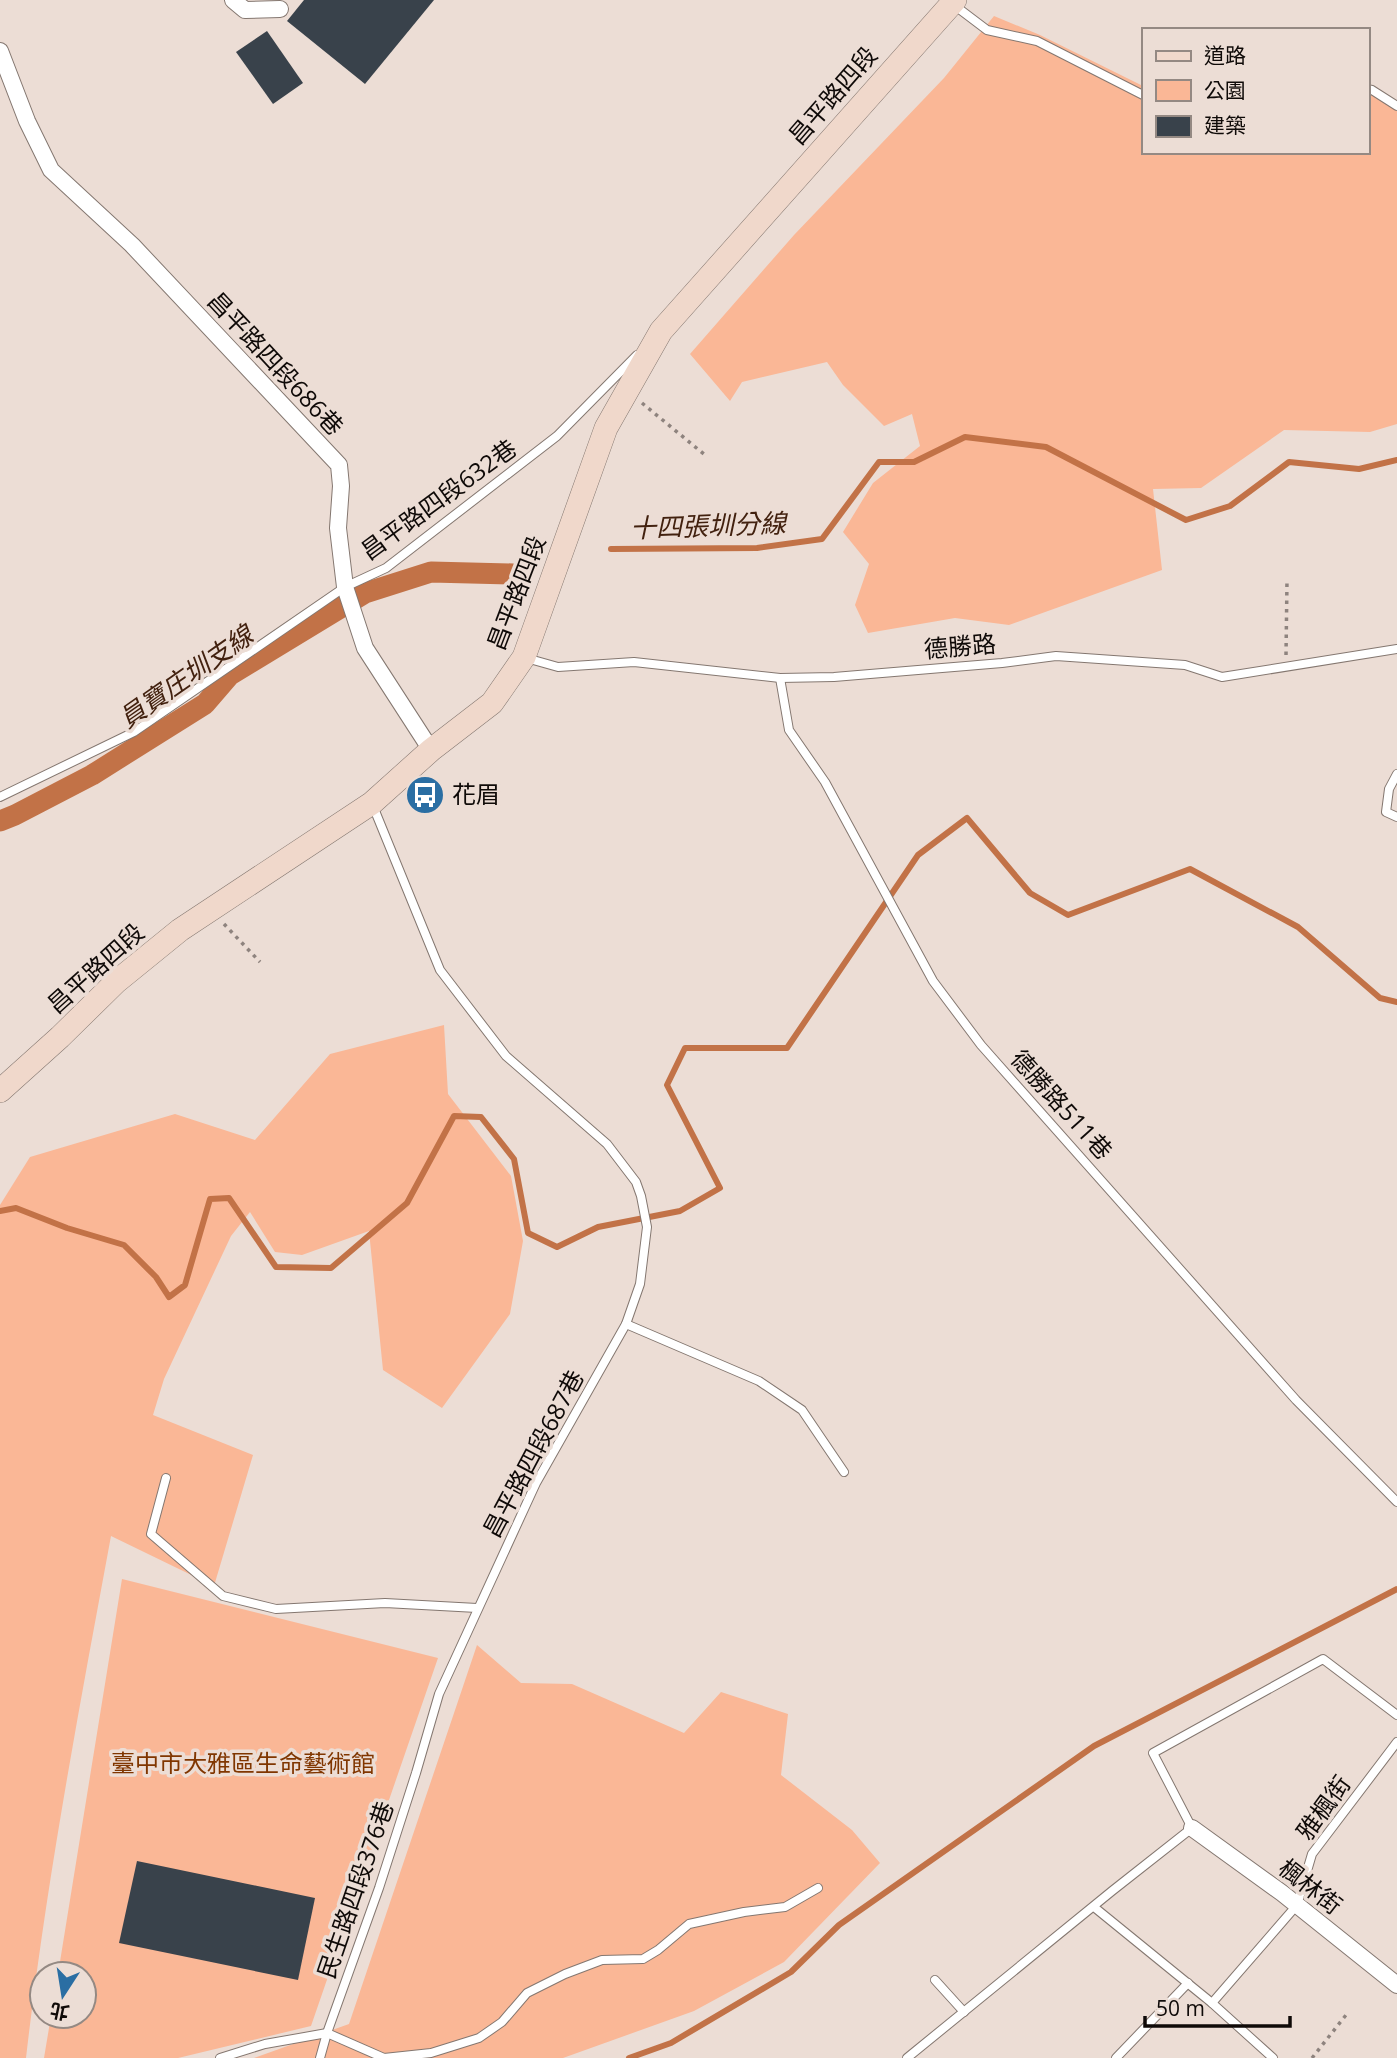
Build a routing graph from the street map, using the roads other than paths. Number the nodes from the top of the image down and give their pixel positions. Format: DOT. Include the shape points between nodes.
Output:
graph roads {
  1 [pos="233,0"];
  2 [pos="953,2"];
  3 [pos="279,9"];
  4 [pos="0,51"];
  5 [pos="1369,89"];
  6 [pos="1142,94"];
  7 [pos="1397,106"];
  8 [pos="661,331"];
  9 [pos="345,587"];
  10 [pos="1397,649"];
  11 [pos="524,657"];
  12 [pos="780,678"];
  13 [pos="430,750"];
  14 [pos="1397,774"];
  15 [pos="0,797"];
  16 [pos="372,803"];
  17 [pos="1397,817"];
  18 [pos="0,1091"];
  19 [pos="626,1324"];
  20 [pos="844,1472"];
  21 [pos="166,1478"];
  22 [pos="1397,1502"];
  23 [pos="477,1608"];
  24 [pos="439,1694"];
  25 [pos="1397,1715"];
  26 [pos="1397,1742"];
  27 [pos="1192,1828"];
  28 [pos="818,1888"];
  29 [pos="1297,1905"];
  30 [pos="1094,1907"];
  31 [pos="934,1980"];
  32 [pos="1188,1983"];
  33 [pos="1397,1985"];
  34 [pos="1212,2003"];
  35 [pos="964,2012"];
  36 [pos="327,2033"];
  37 [pos="220,2058"];
  38 [pos="320,2058"];
  39 [pos="384,2058"];
  40 [pos="907,2058"];
  41 [pos="1116,2058"];
  42 [pos="1273,2058"];
  1 -- 3 [label="street" via="245,10"];
  2 -- 6 [label="lane" via="987,30 1037,41"];
  2 -- 8 [label="street, 昌平路四段"];
  4 -- 9 [label="street, 昌平路四段686巷" via="51,170 132,245 339,465 338,528"];
  5 -- 7 [label="lane"];
  8 -- 9 [label="lane, 昌平路四段632巷" via="557,436 386,568"];
  8 -- 11 [label="street, 昌平路四段" via="606,428"];
  9 -- 13 [label="street, 昌平路四段686巷" via="365,648"];
  9 -- 15 [label="lane, 昌平路四段632巷" via="134,732"];
  10 -- 12 [label="lane, 德勝路" via="1222,677 1185,665 1056,656"];
  11 -- 12 [label="lane, 德勝路" via="558,667 634,662"];
  11 -- 13 [label="street, 昌平路四段" via="492,703"];
  12 -- 22 [label="lane, 德勝路511巷" via="789,730 825,782 933,981 981,1045 1296,1400"];
  13 -- 16 [label="street, 昌平路四段"];
  14 -- 17 [label="lane" via="1386,811"];
  16 -- 18 [label="street, 昌平路四段" via="180,930 116,982"];
  16 -- 19 [label="lane, 昌平路四段687巷" via="440,970 506,1056 607,1144 636,1182 647,1227 640,1284"];
  19 -- 20 [label="lane" via="759,1381 802,1410"];
  19 -- 23 [label="lane, 昌平路四段687巷" via="536,1483"];
  21 -- 23 [label="lane" via="151,1534 223,1596 276,1609 385,1603"];
  23 -- 24 [label="lane, 昌平路四段687巷"];
  24 -- 36 [label="lane, 民生路四段376巷" via="379,1888"];
  25 -- 27 [label="lane" via="1323,1659 1153,1753"];
  26 -- 29 [label="lane, 雅楓街" via="1312,1854"];
  27 -- 29 [label="street, 楓林街"];
  27 -- 30 [label="lane"];
  28 -- 39 [label="lane" via="785,1907 689,1924 643,1959 603,1960 565,1974 527,1993 502,2022 479,2038 431,2053"];
  29 -- 33 [label="street, 楓林街"];
  29 -- 34 [label="lane"];
  30 -- 32 [label="lane"];
  30 -- 35 [label="lane"];
  31 -- 35 [label="lane"];
  32 -- 34 [label="lane"];
  32 -- 41 [label="lane"];
  34 -- 42 [label="lane"];
  35 -- 40 [label="lane"];
  36 -- 37 [label="lane"];
  36 -- 38 [label="lane, 民生路四段376巷"];
  36 -- 39 [label="lane"];
}
